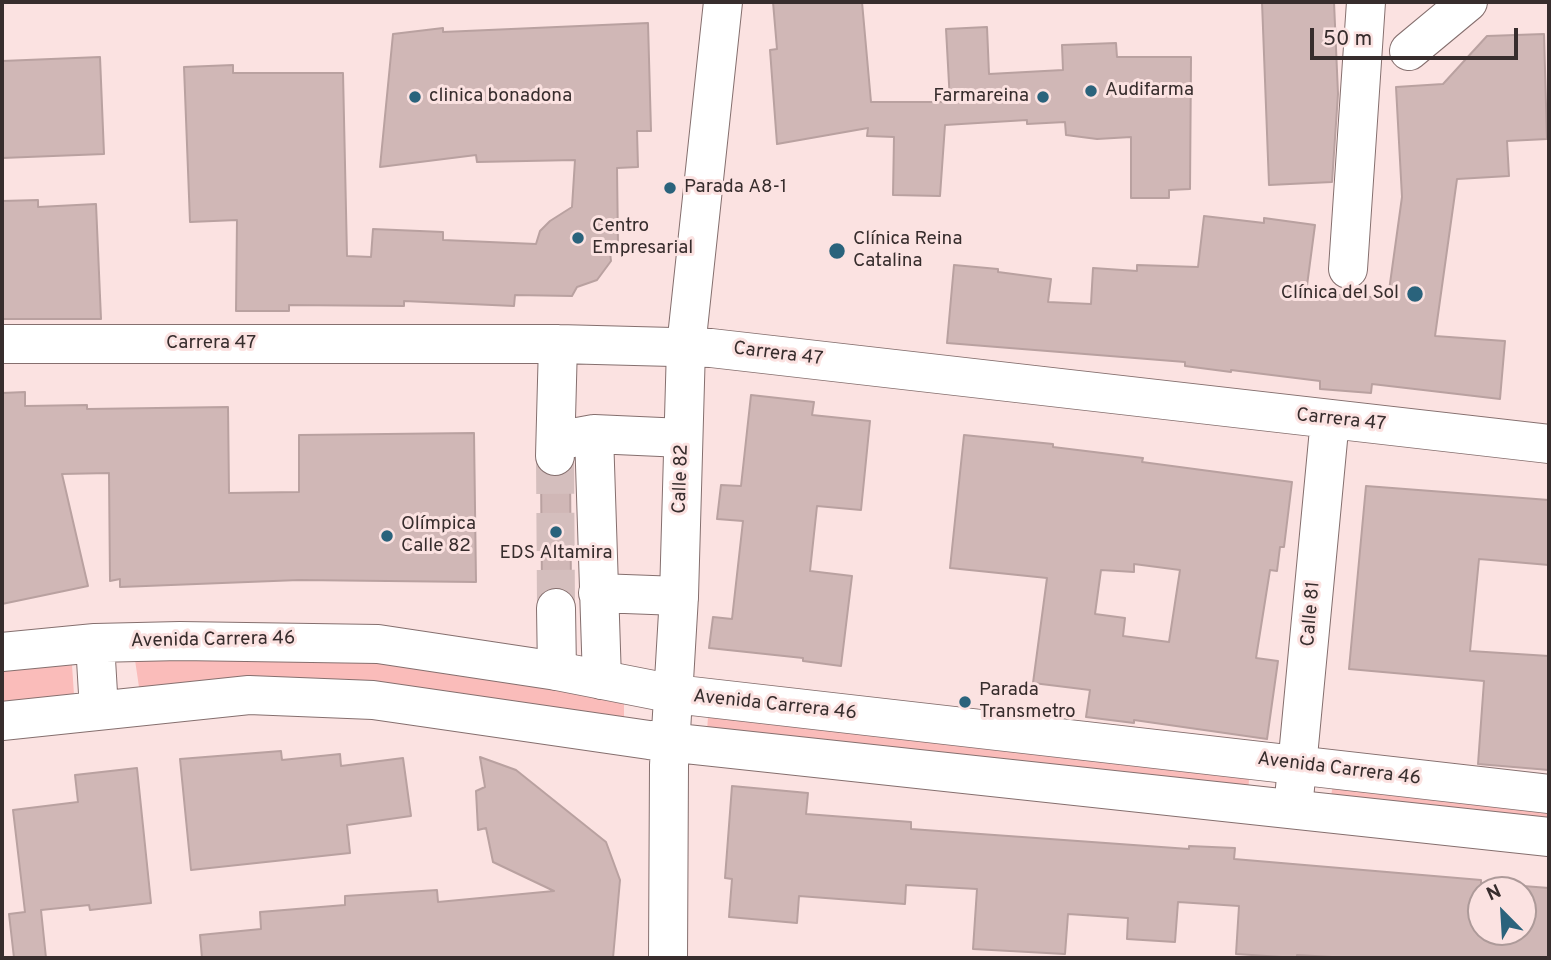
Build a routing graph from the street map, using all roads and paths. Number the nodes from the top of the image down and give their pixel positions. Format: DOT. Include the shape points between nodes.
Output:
graph roads {
  1 [pos="723,2"];
  2 [pos="1366,2"];
  3 [pos="1468,2"];
  4 [pos="1409,51"];
  5 [pos="1348,269"];
  6 [pos="2,344"];
  7 [pos="558,344"];
  8 [pos="686,347"];
  9 [pos="1330,419"];
  10 [pos="594,434"];
  11 [pos="683,438"];
  12 [pos="1549,444"];
  13 [pos="598,593"];
  14 [pos="679,596"];
  15 [pos="556,608"];
  16 [pos="95,643"];
  17 [pos="2,652"];
  18 [pos="557,671"];
  19 [pos="602,680"];
  20 [pos="674,694"];
  21 [pos="99,710"];
  22 [pos="2,721"];
  23 [pos="671,743"];
  24 [pos="1297,765"];
  25 [pos="1549,794"];
  26 [pos="1293,809"];
  27 [pos="1549,837"];
  28 [pos="668,958"];
  1 -- 8 [label="main road, Calle 82"];
  2 -- 5 [label="main road"];
  3 -- 4 [label="main road"];
  6 -- 7 [label="main road, Carrera 47"];
  7 -- 8 [label="main road, Carrera 47"];
  7 -- 10 [label="main road" via="556,449"];
  8 -- 9 [label="main road, Carrera 47"];
  8 -- 11 [label="main road, Calle 82"];
  9 -- 12 [label="main road, Carrera 47"];
  9 -- 24 [label="main road, Calle 81"];
  10 -- 11 [label="main road"];
  10 -- 13 [label="main road"];
  11 -- 14 [label="main road, Calle 82"];
  13 -- 14 [label="main road"];
  13 -- 19 [label="main road"];
  14 -- 20 [label="main road, Calle 82"];
  15 -- 18 [label="main road"];
  16 -- 17 [label="main road, Avenida Carrera 46"];
  16 -- 18 [label="main road, Avenida Carrera 46" via="261,640 378,644"];
  16 -- 21 [label="main road"];
  18 -- 19 [label="main road, Avenida Carrera 46"];
  19 -- 20 [label="main road, Avenida Carrera 46"];
  20 -- 23 [label="main road, Calle 82"];
  20 -- 24 [label="main road, Avenida Carrera 46"];
  21 -- 22 [label="main road"];
  21 -- 23 [label="main road" via="191,699 301,695 373,700"];
  23 -- 26 [label="main road"];
  23 -- 28 [label="main road, Calle 82"];
  24 -- 25 [label="main road, Avenida Carrera 46"];
  24 -- 26 [label="main road, Calle 81"];
  26 -- 27 [label="main road"];
}
